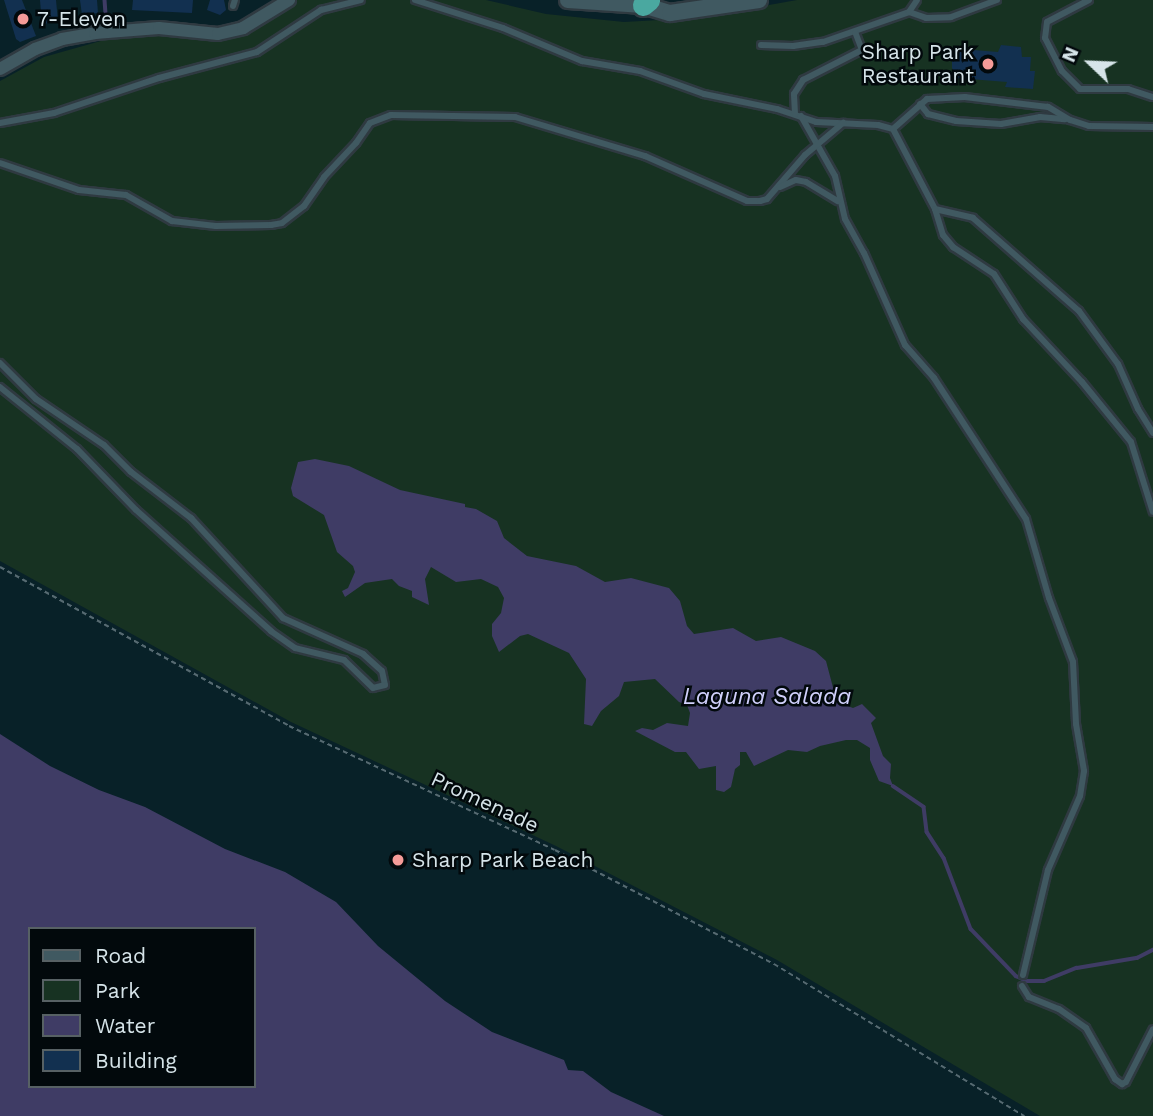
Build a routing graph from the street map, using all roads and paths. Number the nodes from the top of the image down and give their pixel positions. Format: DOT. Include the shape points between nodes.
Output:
graph roads {
  1 [pos="289,0"];
  2 [pos="361,0"];
  3 [pos="415,0"];
  4 [pos="568,0"];
  5 [pos="759,0"];
  6 [pos="917,0"];
  7 [pos="998,0"];
  8 [pos="1089,0"];
  9 [pos="649,2"];
  10 [pos="909,12"];
  11 [pos="855,32"];
  12 [pos="761,45"];
  13 [pos="0,69"];
  14 [pos="1153,97"];
  15 [pos="920,104"];
  16 [pos="798,115"];
  17 [pos="1070,120"];
  18 [pos="842,122"];
  19 [pos="0,123"];
  20 [pos="1153,127"];
  21 [pos="893,129"];
  22 [pos="817,143"];
  23 [pos="0,163"];
  24 [pos="775,190"];
  25 [pos="838,201"];
  26 [pos="935,209"];
  27 [pos="0,363"];
  28 [pos="0,387"];
  29 [pos="1153,433"];
  30 [pos="1153,512"];
  31 [pos="0,566"];
  32 [pos="1023,975"];
  33 [pos="1023,986"];
  34 [pos="1153,1029"];
  35 [pos="1024,1116"];
  1 -- 13 [label="street" via="243,28 218,34 159,28 95,33 35,49"];
  2 -- 19 [label="lane" via="321,10 257,52 54,113"];
  3 -- 16 [label="lane" via="503,28 582,61 640,71 704,94"];
  4 -- 9 [label="street"];
  5 -- 9 [label="street" via="670,13"];
  6 -- 10 [label="lane"];
  7 -- 10 [label="lane" via="951,17 926,18"];
  8 -- 14 [label="lane" via="1047,22 1045,38 1062,71 1080,89 1128,89"];
  10 -- 11 [label="lane"];
  11 -- 12 [label="lane" via="823,42"];
  11 -- 16 [label="lane" via="862,50 803,80 794,94"];
  15 -- 17 [label="lane" via="940,97 995,99 1048,107"];
  15 -- 17 [label="lane" via="928,114 956,121"];
  15 -- 21 [label="lane"];
  16 -- 18 [label="lane" via="816,122"];
  16 -- 22 [label="lane"];
  17 -- 20 [label="lane" via="1089,126"];
  18 -- 21 [label="lane"];
  18 -- 22 [label="lane"];
  21 -- 26 [label="lane"];
  22 -- 24 [label="lane"];
  22 -- 25 [label="lane" via="835,176"];
  23 -- 24 [label="lane" via="79,190 126,195 172,221 271,225 282,223 304,206 377,118 505,114 645,156 747,201 767,199"];
  24 -- 25 [label="lane" via="796,180"];
  25 -- 32 [label="lane" via="905,345 934,378 1026,519 1076,672 1075,711 1084,771 1080,796 1048,870"];
  26 -- 29 [label="lane" via="973,219 1069,301 1118,364"];
  26 -- 30 [label="lane" via="943,235 953,247 994,274 1023,319 1131,442"];
  27 -- 28 [label="lane" via="36,399 104,445 191,518 283,618 363,654 382,671 385,685 373,688 344,660 295,648 271,631 136,510 77,449"];
  31 -- 35 [label="path, Promenade" via="289,726 555,850 774,964"];
  33 -- 34 [label="lane" via="1029,998 1059,1009 1086,1028 1122,1084"];
}
